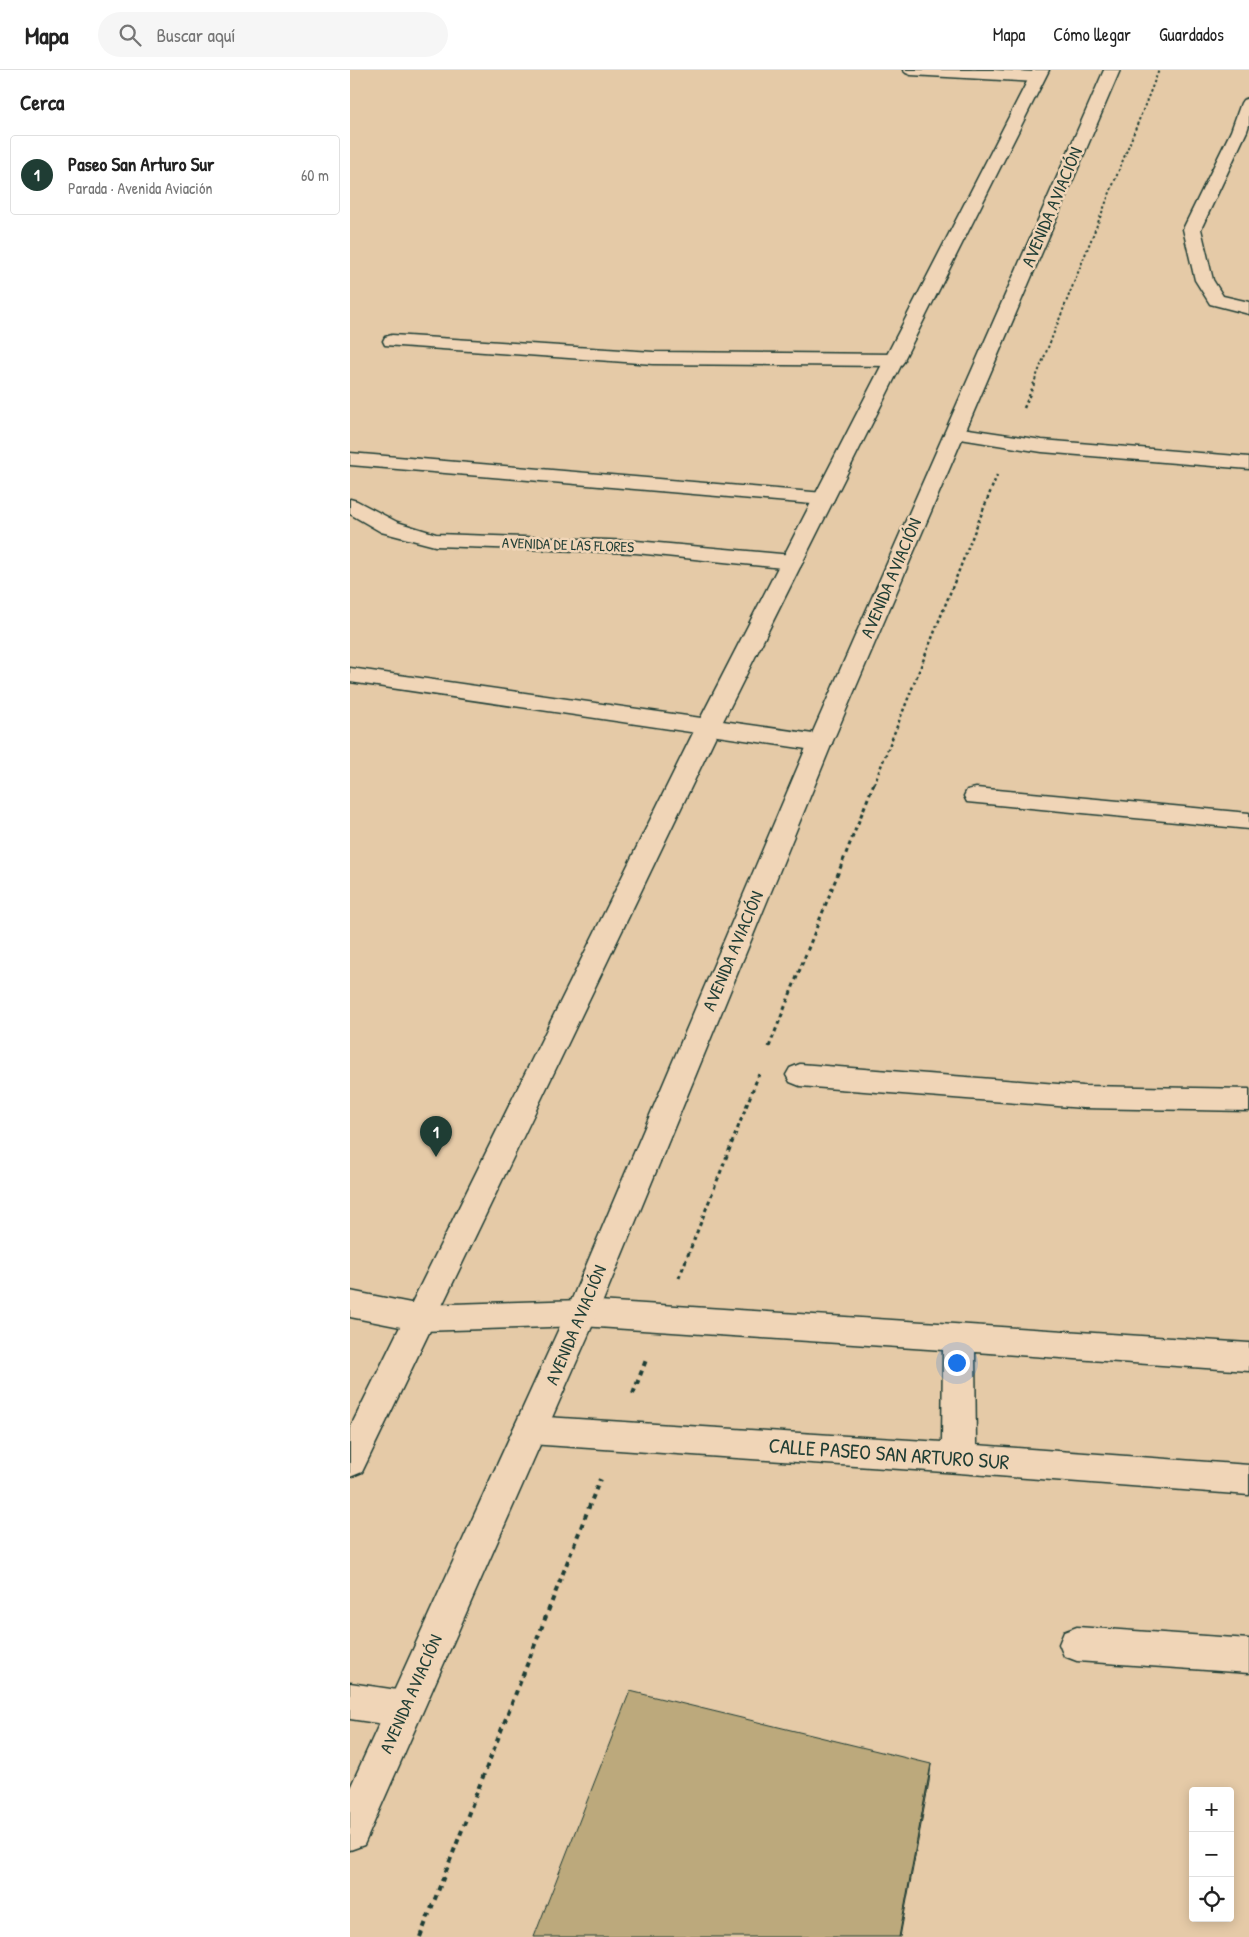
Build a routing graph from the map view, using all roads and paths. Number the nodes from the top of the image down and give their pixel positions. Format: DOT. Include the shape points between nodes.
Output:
graph roads {
  1 [pos="911,70"];
  2 [pos="1112,70"];
  3 [pos="1158,70"];
  4 [pos="1039,74"];
  5 [pos="1249,103"];
  6 [pos="1240,136"];
  7 [pos="1249,148"];
  8 [pos="1204,280"];
  9 [pos="1249,292"];
  10 [pos="1249,308"];
  11 [pos="392,341"];
  12 [pos="895,360"];
  13 [pos="1020,416"];
  14 [pos="954,433"];
  15 [pos="350,460"];
  16 [pos="1249,463"];
  17 [pos="998,471"];
  18 [pos="824,499"];
  19 [pos="350,505"];
  20 [pos="792,562"];
  21 [pos="350,676"];
  22 [pos="708,727"];
  23 [pos="820,743"];
  24 [pos="976,796"];
  25 [pos="1249,821"];
  26 [pos="768,1049"];
  27 [pos="761,1067"];
  28 [pos="800,1075"];
  29 [pos="1249,1100"];
  30 [pos="678,1280"];
  31 [pos="350,1304"];
  32 [pos="582,1313"];
  33 [pos="421,1318"];
  34 [pos="959,1338"];
  35 [pos="649,1354"];
  36 [pos="1249,1357"];
  37 [pos="630,1401"];
  38 [pos="530,1430"];
  39 [pos="959,1458"];
  40 [pos="350,1462"];
  41 [pos="601,1475"];
  42 [pos="1249,1480"];
  43 [pos="1077,1644"];
  44 [pos="1249,1656"];
  45 [pos="350,1701"];
  46 [pos="404,1709"];
  47 [pos="350,1831"];
  48 [pos="420,1937"];
  1 -- 4 [label="main road"];
  2 -- 14 [label="main road, AVENIDA AVIACIÓN"];
  3 -- 13 [label="path"];
  4 -- 12 [label="main road"];
  5 -- 6 [label="main road"];
  6 -- 7 [label="main road"];
  6 -- 8 [label="main road" via="1192,229"];
  8 -- 9 [label="main road"];
  8 -- 10 [label="main road" via="1216,300"];
  11 -- 12 [label="main road" via="653,358"];
  12 -- 18 [label="main road"];
  14 -- 16 [label="main road" via="1042,446"];
  14 -- 23 [label="main road, AVENIDA AVIACIÓN"];
  15 -- 18 [label="main road"];
  17 -- 26 [label="path"];
  18 -- 20 [label="main road"];
  19 -- 20 [label="main road, AVENIDA DE LAS FLORES" via="389,527 435,540 636,547"];
  20 -- 22 [label="main road"];
  21 -- 22 [label="main road"];
  22 -- 23 [label="main road"];
  22 -- 33 [label="main road"];
  23 -- 32 [label="main road, AVENIDA AVIACIÓN"];
  24 -- 25 [label="main road"];
  27 -- 30 [label="path"];
  28 -- 29 [label="main road" via="1083,1097"];
  31 -- 33 [label="main road"];
  32 -- 33 [label="main road"];
  32 -- 34 [label="main road"];
  32 -- 38 [label="main road, AVENIDA AVIACIÓN"];
  33 -- 40 [label="main road"];
  34 -- 36 [label="main road"];
  34 -- 39 [label="main road"];
  35 -- 37 [label="path"];
  38 -- 39 [label="main road, CALLE PASEO SAN ARTURO SUR"];
  38 -- 46 [label="main road, AVENIDA AVIACIÓN"];
  39 -- 42 [label="main road, CALLE PASEO SAN ARTURO SUR"];
  41 -- 48 [label="path"];
  43 -- 44 [label="main road"];
  45 -- 46 [label="main road"];
  46 -- 47 [label="main road, AVENIDA AVIACIÓN"];
}
